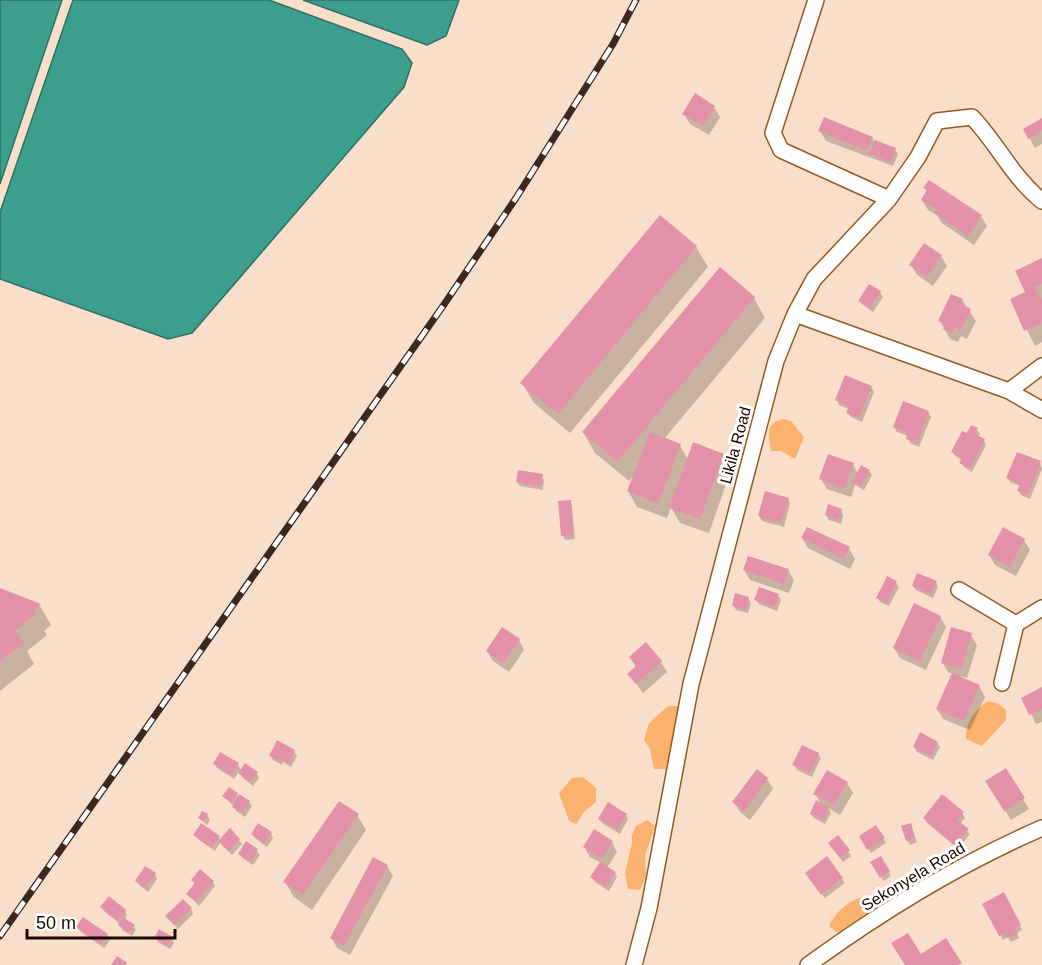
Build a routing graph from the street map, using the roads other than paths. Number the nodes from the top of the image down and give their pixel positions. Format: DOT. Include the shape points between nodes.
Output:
graph roads {
  1 [pos="816,0"];
  2 [pos="889,198"];
  3 [pos="1042,201"];
  4 [pos="795,314"];
  5 [pos="1042,366"];
  6 [pos="1009,391"];
  7 [pos="1042,410"];
  8 [pos="959,590"];
  9 [pos="1042,608"];
  10 [pos="1016,624"];
  11 [pos="1002,683"];
  12 [pos="1042,828"];
  13 [pos="634,965"];
  14 [pos="808,965"];
  1 -- 2 [label="street" via="773,133 781,150"];
  2 -- 3 [label="street, Likila Road" via="918,158 937,121 972,117 1027,188"];
  2 -- 4 [label="street, Likila Road" via="814,279"];
  4 -- 6 [label="street"];
  4 -- 13 [label="street, Likila Road" via="776,361 691,684 649,908"];
  5 -- 6 [label="street"];
  6 -- 7 [label="street"];
  8 -- 10 [label="street"];
  9 -- 10 [label="street"];
  10 -- 11 [label="street"];
  12 -- 14 [label="street, Sekonyela Road" via="927,887"];
}
